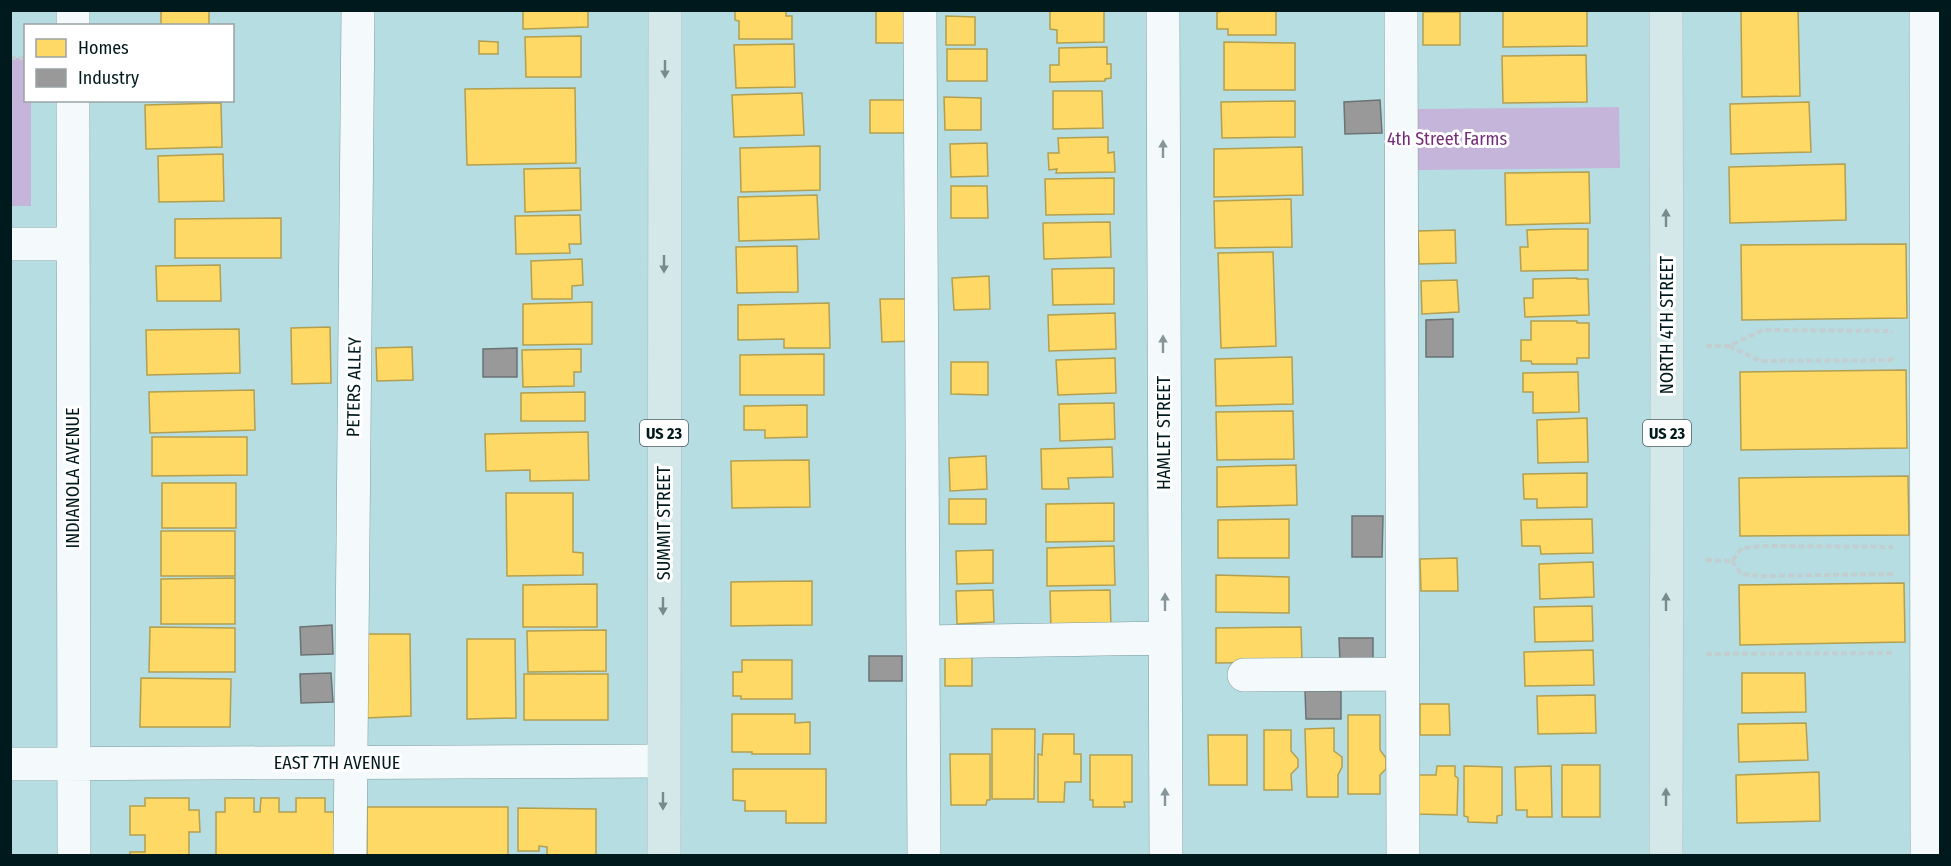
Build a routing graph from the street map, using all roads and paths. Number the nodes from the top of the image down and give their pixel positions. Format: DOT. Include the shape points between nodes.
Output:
graph roads {
  1 [pos="358,10"];
  2 [pos="665,10"];
  3 [pos="920,10"];
  4 [pos="1162,10"];
  5 [pos="1401,10"];
  6 [pos="1666,10"];
  7 [pos="1926,10"];
  8 [pos="73,102"];
  9 [pos="10,244"];
  10 [pos="73,244"];
  11 [pos="1896,336"];
  12 [pos="1706,346"];
  13 [pos="1729,346"];
  14 [pos="1896,351"];
  15 [pos="1898,551"];
  16 [pos="1706,560"];
  17 [pos="1732,561"];
  18 [pos="1899,566"];
  19 [pos="1165,638"];
  20 [pos="923,642"];
  21 [pos="1927,653"];
  22 [pos="1706,654"];
  23 [pos="1402,674"];
  24 [pos="1244,675"];
  25 [pos="663,760"];
  26 [pos="10,764"];
  27 [pos="74,764"];
  28 [pos="350,764"];
  29 [pos="74,855"];
  30 [pos="350,855"];
  31 [pos="664,855"];
  32 [pos="924,855"];
  33 [pos="1166,855"];
  34 [pos="1402,855"];
  35 [pos="1666,855"];
  36 [pos="1927,855"];
  1 -- 28 [label="street, PETERS ALLEY"];
  2 -- 25 [label="main road, SUMMIT STREET / US 23, one-way"];
  3 -- 20 [label="street"];
  19 -- 4 [label="street, HAMLET STREET, one-way"];
  5 -- 23 [label="street"];
  35 -- 6 [label="main road, NORTH 4TH STREET / US 23, one-way"];
  7 -- 21 [label="street"];
  8 -- 10 [label="street, INDIANOLA AVENUE"];
  9 -- 10 [label="street"];
  10 -- 27 [label="street, INDIANOLA AVENUE"];
  11 -- 13 [label="path" via="1890,331 1763,330"];
  12 -- 13 [label="path"];
  13 -- 14 [label="path" via="1760,361 1891,360"];
  15 -- 17 [label="path" via="1892,545 1765,546 1742,548"];
  16 -- 17 [label="path"];
  17 -- 18 [label="path" via="1741,574 1762,576 1893,575"];
  19 -- 20 [label="street"];
  33 -- 19 [label="street, HAMLET STREET, one-way"];
  20 -- 32 [label="street"];
  21 -- 22 [label="path"];
  21 -- 36 [label="street"];
  23 -- 24 [label="street"];
  23 -- 34 [label="street"];
  25 -- 28 [label="street, EAST 7TH AVENUE"];
  25 -- 31 [label="main road, SUMMIT STREET / US 23, one-way"];
  26 -- 27 [label="street, EAST 7TH AVENUE"];
  27 -- 28 [label="street, EAST 7TH AVENUE"];
  27 -- 29 [label="street, INDIANOLA AVENUE"];
  28 -- 30 [label="street, PETERS ALLEY"];
}
